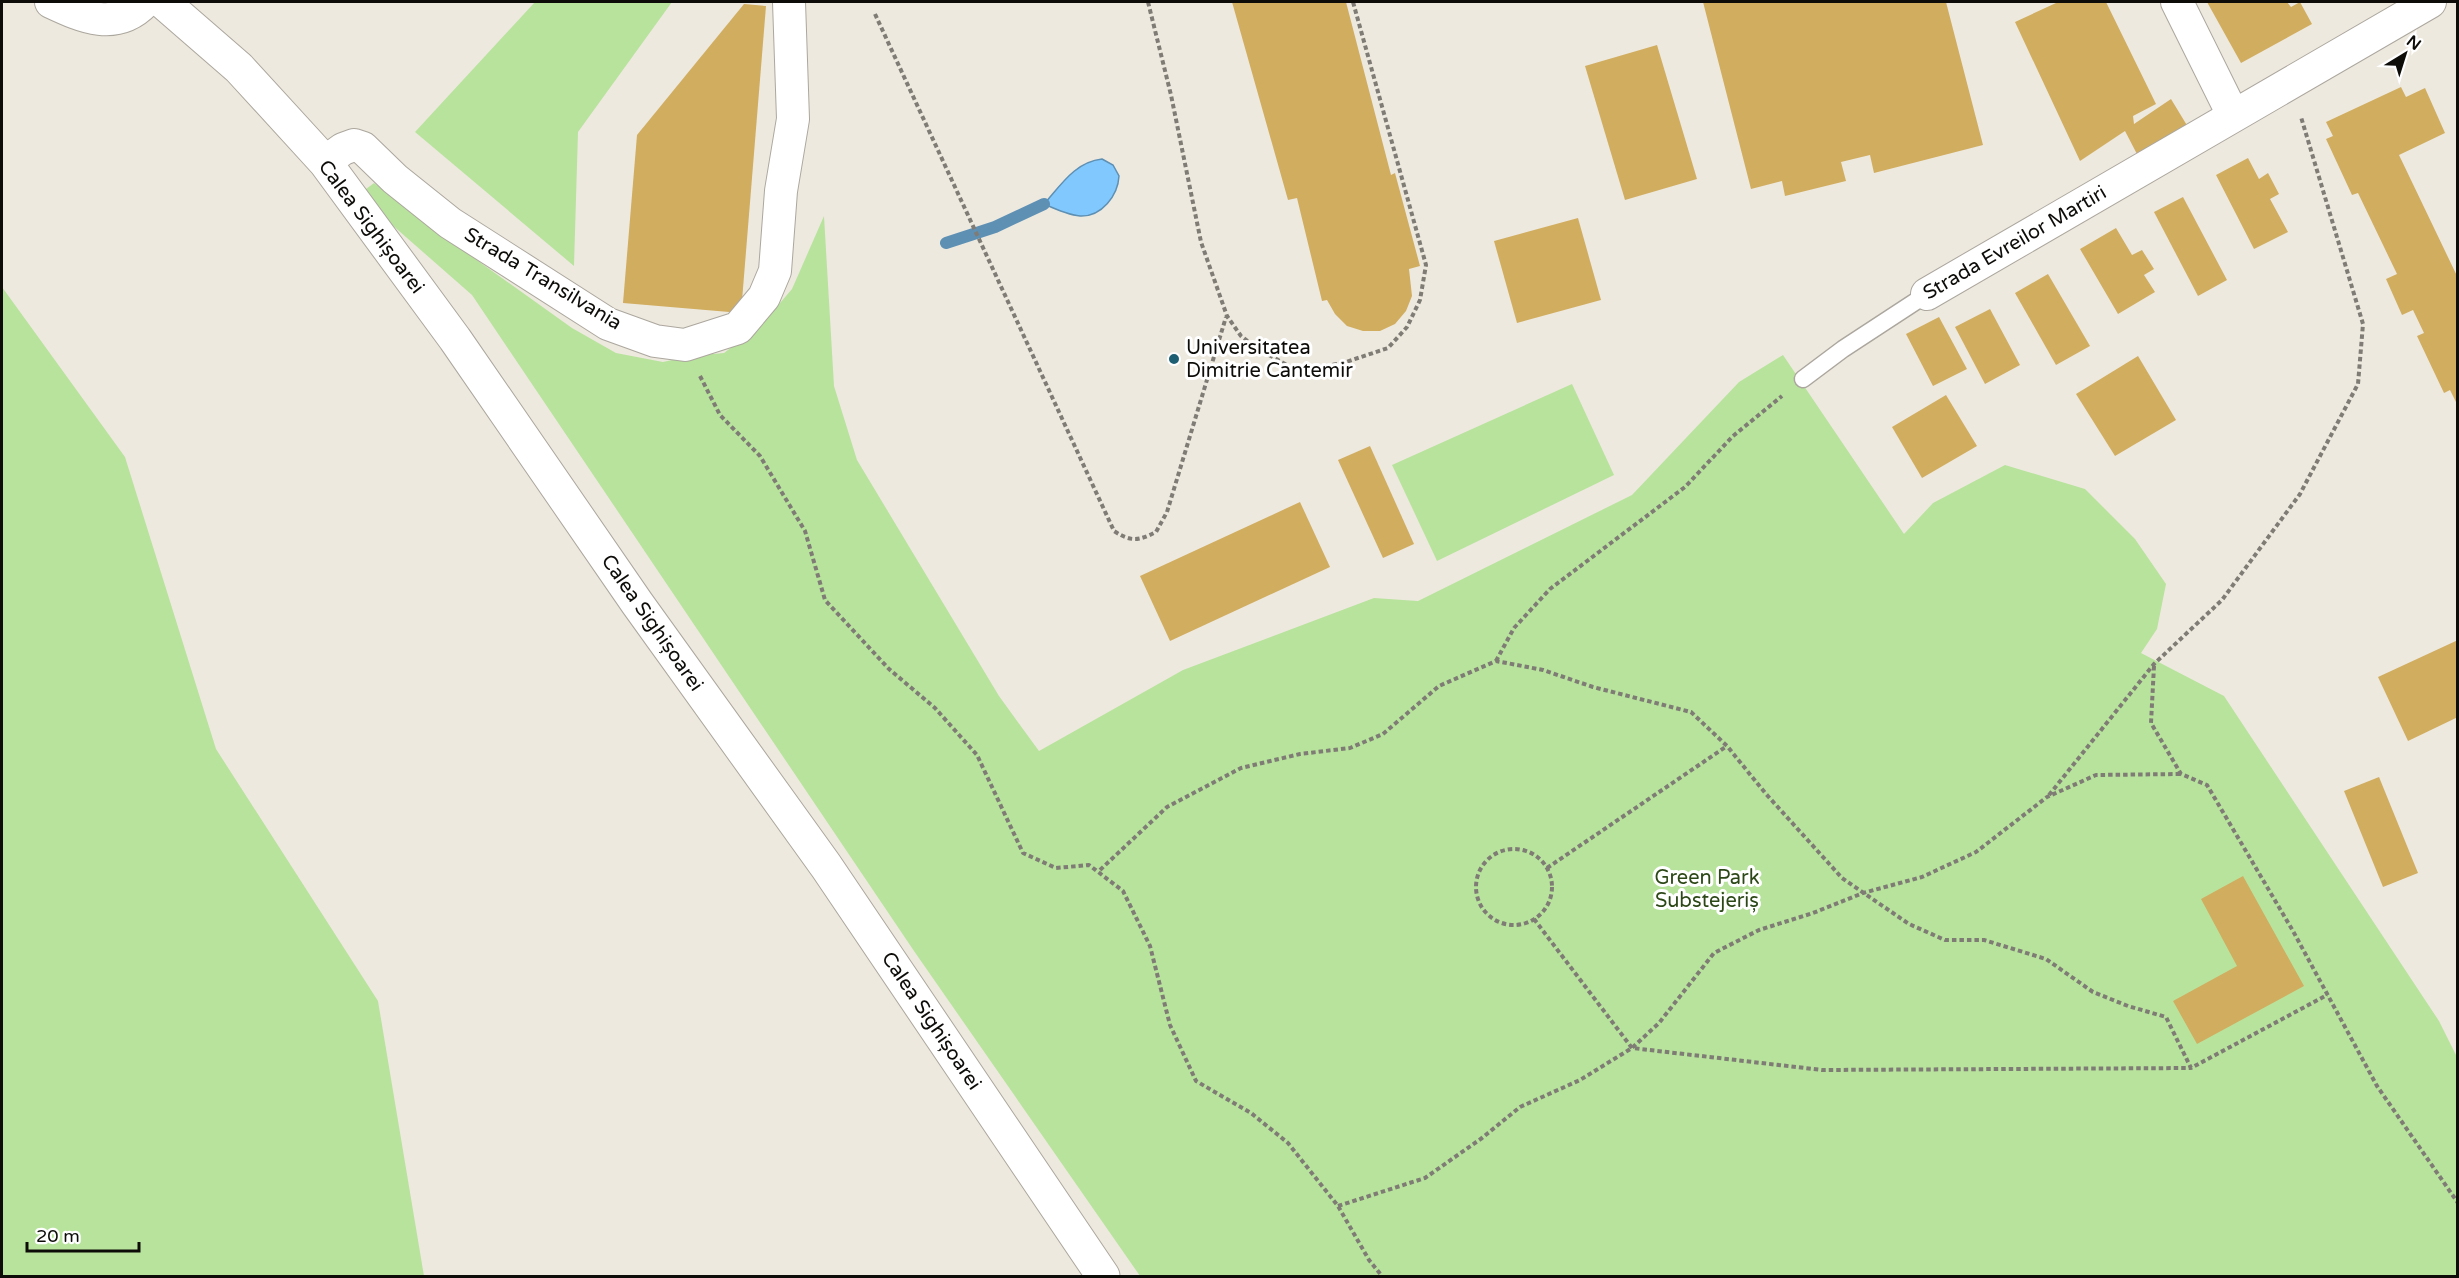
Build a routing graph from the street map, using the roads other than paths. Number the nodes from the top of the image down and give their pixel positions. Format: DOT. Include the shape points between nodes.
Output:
graph roads {
  1 [pos="51,2"];
  2 [pos="145,2"];
  3 [pos="163,2"];
  4 [pos="789,2"];
  5 [pos="2177,2"];
  6 [pos="2430,2"];
  7 [pos="2233,116"];
  8 [pos="325,162"];
  9 [pos="1927,294"];
  10 [pos="1803,379"];
  11 [pos="1103,1276"];
  1 -- 2 [label="street" via="81,16 107,20 134,13"];
  3 -- 8 [label="main road, Calea Sighișoarei" via="238,68"];
  4 -- 8 [label="street, Strada Transilvania" via="793,119 781,191 775,271 764,297 738,328 685,345 655,341 608,324 450,223 363,148 354,145 343,149"];
  5 -- 7 [label="street"];
  6 -- 7 [label="street, Strada Evreilor Martiri"];
  7 -- 9 [label="street, Strada Evreilor Martiri"];
  8 -- 11 [label="main road, Calea Sighișoarei" via="455,339 637,603 826,866"];
  9 -- 10 [label="lane, Strada Evreilor Martiri"];
}
